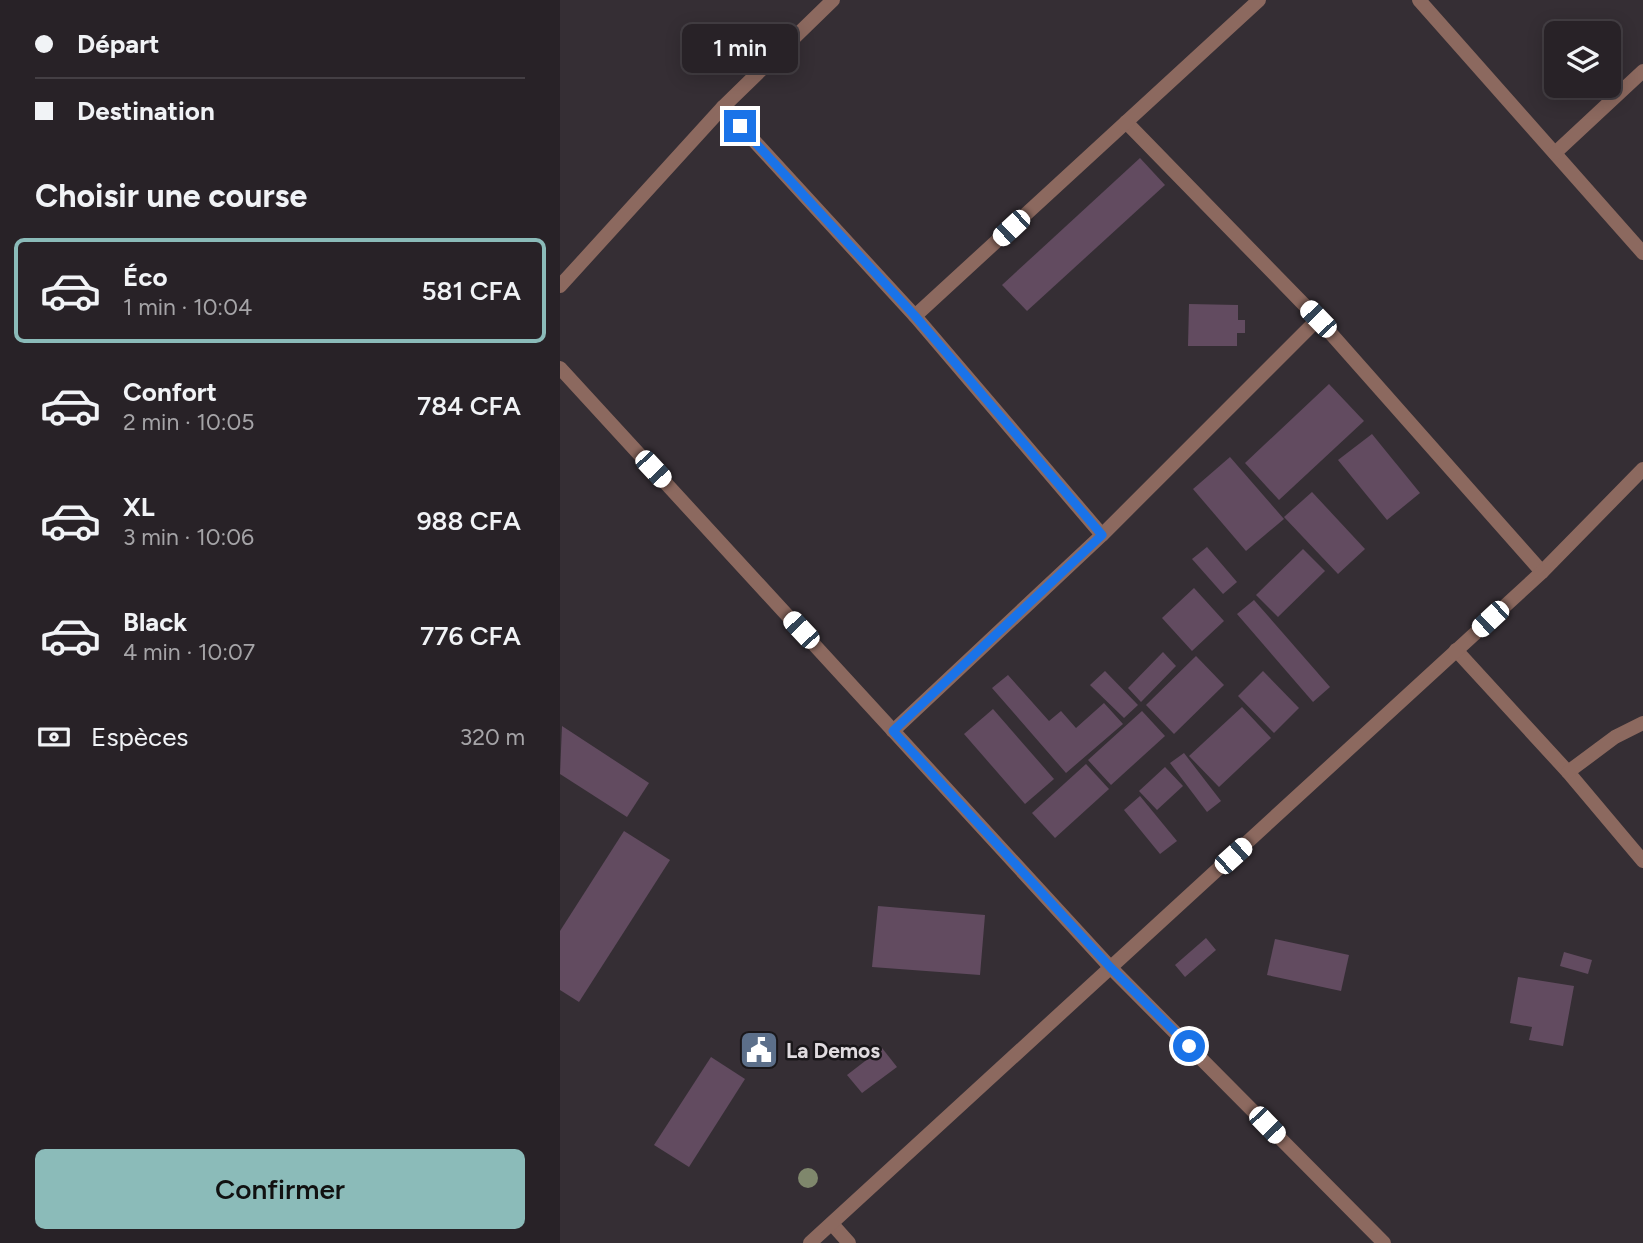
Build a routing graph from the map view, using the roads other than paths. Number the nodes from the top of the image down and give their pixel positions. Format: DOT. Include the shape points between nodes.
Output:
graph roads {
  1 [pos="834,0"];
  2 [pos="1259,0"];
  3 [pos="1419,0"];
  4 [pos="1643,71"];
  5 [pos="723,107"];
  6 [pos="1126,122"];
  7 [pos="1555,153"];
  8 [pos="1643,253"];
  9 [pos="560,286"];
  10 [pos="915,316"];
  11 [pos="1318,319"];
  12 [pos="560,368"];
  13 [pos="1643,469"];
  14 [pos="1102,535"];
  15 [pos="1542,572"];
  16 [pos="1456,650"];
  17 [pos="1643,723"];
  18 [pos="893,731"];
  19 [pos="1568,772"];
  20 [pos="1643,861"];
  21 [pos="1111,968"];
  22 [pos="832,1224"];
  23 [pos="810,1243"];
  24 [pos="849,1243"];
  25 [pos="1384,1243"];
  1 -- 5 [label="street"];
  2 -- 6 [label="street"];
  3 -- 7 [label="street"];
  4 -- 7 [label="street"];
  5 -- 9 [label="street"];
  5 -- 10 [label="street"];
  6 -- 10 [label="street"];
  6 -- 11 [label="street"];
  7 -- 8 [label="street"];
  10 -- 14 [label="street"];
  11 -- 14 [label="street"];
  11 -- 15 [label="street"];
  12 -- 18 [label="street"];
  13 -- 15 [label="street"];
  14 -- 18 [label="street"];
  15 -- 16 [label="street"];
  16 -- 19 [label="street"];
  16 -- 21 [label="street"];
  17 -- 19 [label="street" via="1615,737"];
  18 -- 21 [label="street"];
  19 -- 20 [label="street"];
  21 -- 22 [label="street"];
  21 -- 25 [label="street"];
  22 -- 23 [label="street"];
  22 -- 24 [label="street"];
}
